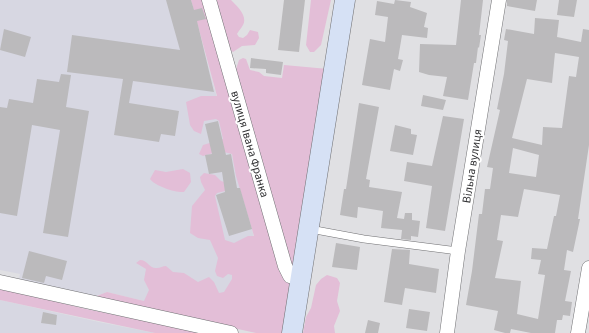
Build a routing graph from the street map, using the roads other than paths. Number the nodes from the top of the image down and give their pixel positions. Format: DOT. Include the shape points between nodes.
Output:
graph roads {
  1 [pos="209,0"];
  2 [pos="345,0"];
  3 [pos="499,0"];
  4 [pos="308,228"];
  5 [pos="458,251"];
  6 [pos="589,268"];
  7 [pos="301,278"];
  8 [pos="0,282"];
  9 [pos="231,333"];
  10 [pos="292,333"];
  11 [pos="446,333"];
  12 [pos="578,333"];
  1 -- 7 [label="street, вулиця Івана Франка" via="285,266 290,276"];
  2 -- 4 [label="street"];
  3 -- 5 [label="street, Вільна вулиця"];
  4 -- 5 [label="lane"];
  4 -- 7 [label="street"];
  5 -- 11 [label="street, Вільна вулиця"];
  6 -- 12 [label="street"];
  7 -- 10 [label="street"];
  8 -- 9 [label="street"];
}
